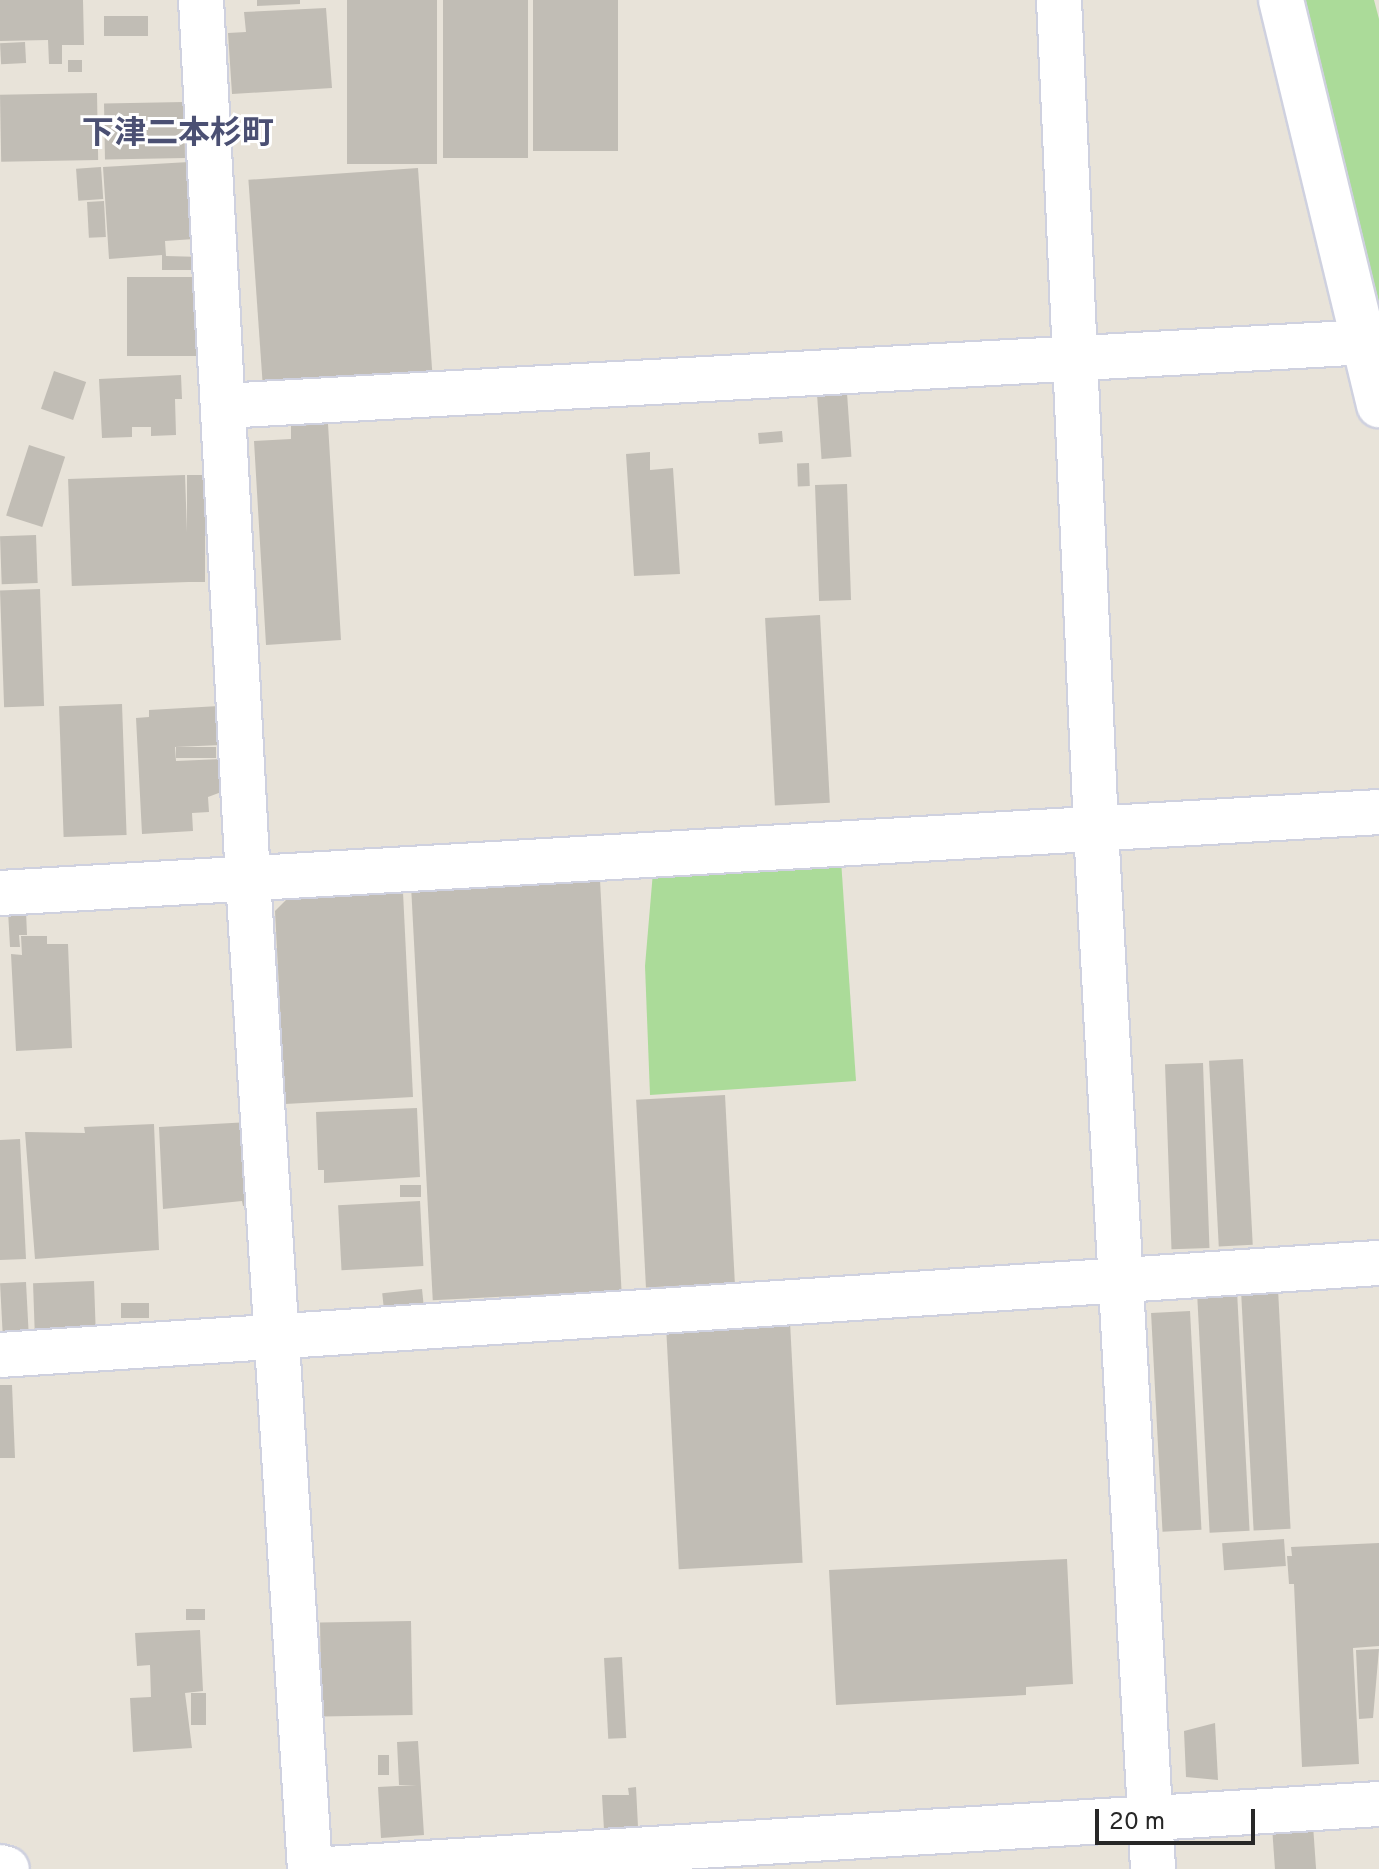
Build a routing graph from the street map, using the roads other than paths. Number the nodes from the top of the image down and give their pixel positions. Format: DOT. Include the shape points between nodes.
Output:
graph roads {
  1 [pos="201,0"];
  2 [pos="1059,0"];
  3 [pos="1281,0"];
  4 [pos="1367,342"];
  5 [pos="1075,358"];
  6 [pos="1379,405"];
  7 [pos="223,406"];
  8 [pos="1379,812"];
  9 [pos="1096,829"];
  10 [pos="248,879"];
  11 [pos="0,893"];
  12 [pos="1379,1263"];
  13 [pos="1122,1281"];
  14 [pos="277,1337"];
  15 [pos="0,1355"];
  16 [pos="1379,1804"];
  17 [pos="1149,1819"];
  18 [pos="0,1867"];
  19 [pos="7,1869"];
  20 [pos="310,1869"];
  21 [pos="328,1869"];
  22 [pos="1153,1869"];
  1 -- 7 [label="street"];
  2 -- 5 [label="street"];
  3 -- 4 [label="street"];
  4 -- 5 [label="street"];
  4 -- 6 [label="street"];
  5 -- 7 [label="street"];
  5 -- 9 [label="street"];
  7 -- 10 [label="street"];
  8 -- 9 [label="street"];
  9 -- 10 [label="street"];
  9 -- 13 [label="street"];
  10 -- 11 [label="street"];
  10 -- 14 [label="street"];
  12 -- 13 [label="street"];
  13 -- 14 [label="street"];
  13 -- 17 [label="street"];
  14 -- 15 [label="street"];
  14 -- 20 [label="street"];
  16 -- 17 [label="street"];
  17 -- 21 [label="street"];
  17 -- 22 [label="street"];
  18 -- 19 [label="street"];
}
